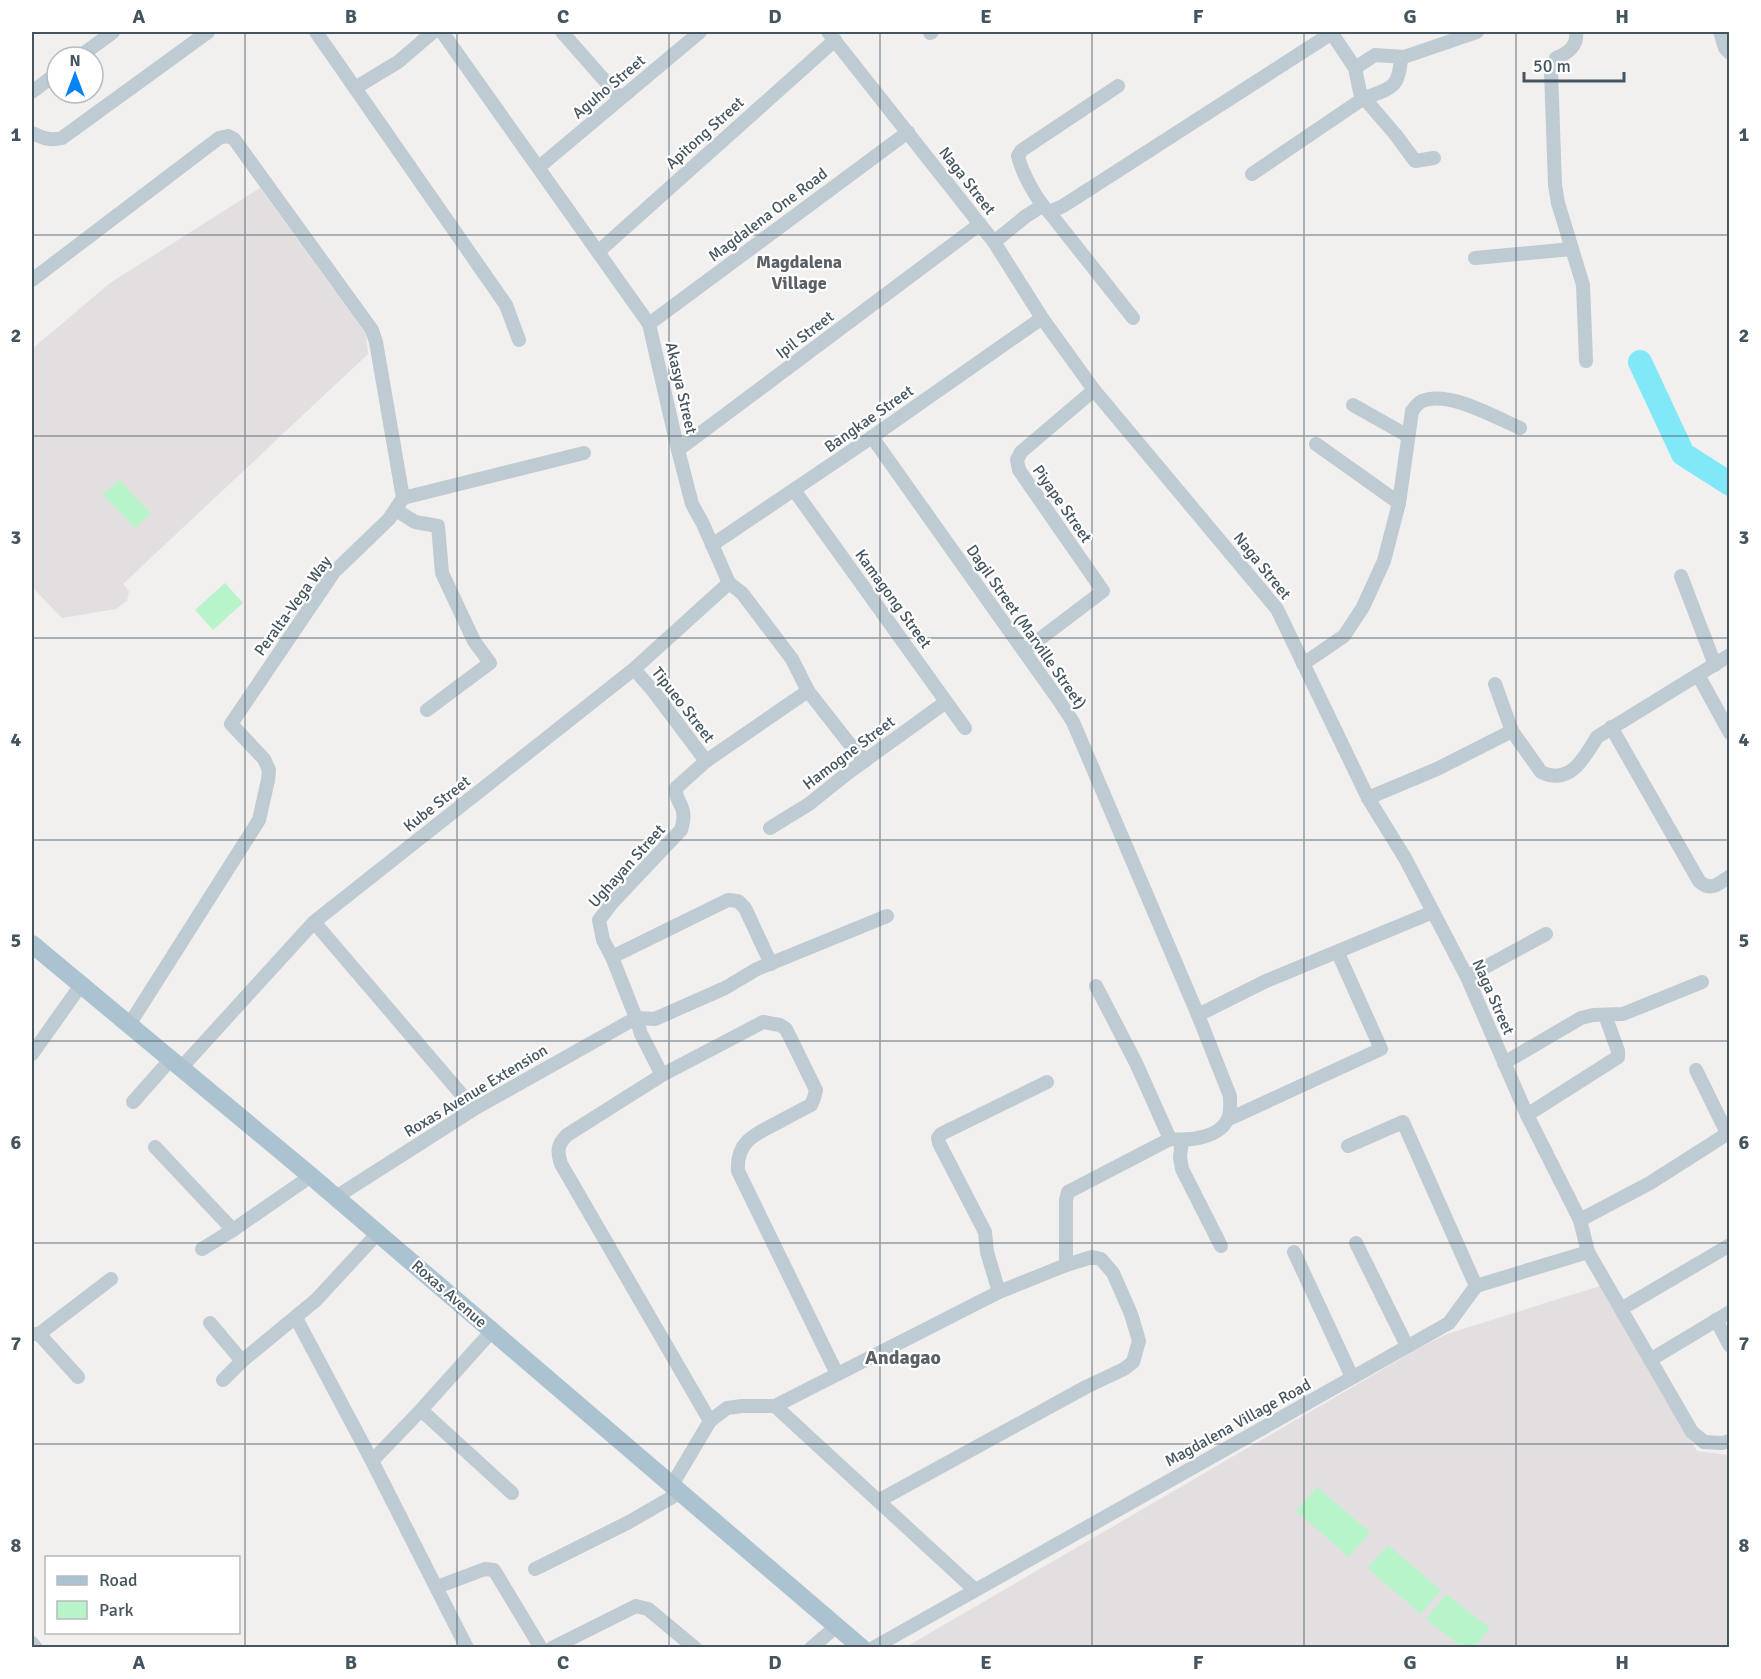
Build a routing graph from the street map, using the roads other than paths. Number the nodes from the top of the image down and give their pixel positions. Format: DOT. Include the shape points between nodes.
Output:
graph roads {
  1 [pos="113,32"];
  2 [pos="208,32"];
  3 [pos="316,32"];
  4 [pos="434,32"];
  5 [pos="442,32"];
  6 [pos="562,32"];
  7 [pos="700,32"];
  8 [pos="1331,32"];
  9 [pos="1476,32"];
  10 [pos="1576,32"];
  11 [pos="1720,32"];
  12 [pos="831,36"];
  13 [pos="95,45"];
  14 [pos="1730,53"];
  15 [pos="1401,58"];
  16 [pos="1355,68"];
  17 [pos="45,82"];
  18 [pos="1118,86"];
  19 [pos="355,88"];
  20 [pos="32,92"];
  21 [pos="620,98"];
  22 [pos="1364,98"];
  23 [pos="908,132"];
  24 [pos="32,133"];
  25 [pos="1434,158"];
  26 [pos="538,167"];
  27 [pos="1252,174"];
  28 [pos="1046,209"];
  29 [pos="980,224"];
  30 [pos="994,242"];
  31 [pos="1572,249"];
  32 [pos="598,252"];
  33 [pos="1475,258"];
  34 [pos="32,280"];
  35 [pos="1042,318"];
  36 [pos="1134,318"];
  37 [pos="649,324"];
  38 [pos="519,340"];
  39 [pos="1586,361"];
  40 [pos="1094,390"];
  41 [pos="1353,405"];
  42 [pos="1520,428"];
  43 [pos="1408,436"];
  44 [pos="872,437"];
  45 [pos="1316,444"];
  46 [pos="678,450"];
  47 [pos="584,453"];
  48 [pos="794,490"];
  49 [pos="1399,503"];
  50 [pos="400,504"];
  51 [pos="712,545"];
  52 [pos="1681,576"];
  53 [pos="729,583"];
  54 [pos="1024,651"];
  55 [pos="1730,655"];
  56 [pos="1304,664"];
  57 [pos="1715,665"];
  58 [pos="634,669"];
  59 [pos="1698,675"];
  60 [pos="1495,684"];
  61 [pos="808,691"];
  62 [pos="946,702"];
  63 [pos="427,710"];
  64 [pos="1611,727"];
  65 [pos="965,728"];
  66 [pos="1512,731"];
  67 [pos="1730,734"];
  68 [pos="706,761"];
  69 [pos="864,761"];
  70 [pos="1368,798"];
  71 [pos="770,828"];
  72 [pos="1730,876"];
  73 [pos="1433,912"];
  74 [pos="887,916"];
  75 [pos="314,922"];
  76 [pos="1546,934"];
  77 [pos="32,944"];
  78 [pos="1338,953"];
  79 [pos="612,957"];
  80 [pos="771,964"];
  81 [pos="1467,977"];
  82 [pos="1702,982"];
  83 [pos="81,985"];
  84 [pos="1096,986"];
  85 [pos="1198,1015"];
  86 [pos="1605,1015"];
  87 [pos="636,1018"];
  88 [pos="129,1025"];
  89 [pos="32,1053"];
  90 [pos="176,1063"];
  91 [pos="1504,1063"];
  92 [pos="1696,1070"];
  93 [pos="662,1075"];
  94 [pos="1047,1082"];
  95 [pos="133,1102"];
  96 [pos="474,1109"];
  97 [pos="1527,1115"];
  98 [pos="1228,1119"];
  99 [pos="1728,1133"];
  100 [pos="1176,1139"];
  101 [pos="1348,1146"];
  102 [pos="155,1147"];
  103 [pos="312,1176"];
  104 [pos="336,1197"];
  105 [pos="1580,1220"];
  106 [pos="233,1230"];
  107 [pos="378,1233"];
  108 [pos="1356,1243"];
  109 [pos="1730,1245"];
  110 [pos="1221,1246"];
  111 [pos="202,1249"];
  112 [pos="1294,1252"];
  113 [pos="1587,1252"];
  114 [pos="1066,1264"];
  115 [pos="111,1279"];
  116 [pos="1476,1286"];
  117 [pos="999,1292"];
  118 [pos="1620,1309"];
  119 [pos="1730,1312"];
  120 [pos="296,1317"];
  121 [pos="1716,1320"];
  122 [pos="210,1323"];
  123 [pos="492,1331"];
  124 [pos="35,1334"];
  125 [pos="1407,1346"];
  126 [pos="1730,1346"];
  127 [pos="1650,1360"];
  128 [pos="242,1361"];
  129 [pos="837,1374"];
  130 [pos="78,1377"];
  131 [pos="1352,1377"];
  132 [pos="223,1380"];
  133 [pos="775,1406"];
  134 [pos="421,1410"];
  135 [pos="710,1422"];
  136 [pos="1730,1441"];
  137 [pos="372,1461"];
  138 [pos="677,1489"];
  139 [pos="512,1493"];
  140 [pos="878,1501"];
  141 [pos="535,1569"];
  142 [pos="437,1587"];
  143 [pos="975,1590"];
  144 [pos="837,1626"];
  145 [pos="32,1643"];
  146 [pos="36,1647"];
  147 [pos="467,1647"];
  148 [pos="541,1647"];
  149 [pos="552,1647"];
  150 [pos="695,1647"];
  151 [pos="811,1647"];
  152 [pos="862,1647"];
  153 [pos="873,1647"];
  1 -- 13 [label="street"];
  2 -- 24 [label="street" via="62,138 45,140"];
  3 -- 19 [label="street"];
  4 -- 19 [label="street" via="398,62"];
  5 -- 26 [label="street, Akasya Street"];
  6 -- 21 [label="street"];
  7 -- 21 [label="street, Aguho Street"];
  8 -- 16 [label="street"];
  8 -- 28 [label="street" via="1063,206"];
  9 -- 15 [label="street"];
  10 -- 31 [label="street" via="1575,44 1556,58 1551,71 1555,185"];
  11 -- 14 [label="street"];
  12 -- 23 [label="street, Naga Street"];
  12 -- 32 [label="street, Apitong Street"];
  15 -- 16 [label="street" via="1375,55"];
  15 -- 22 [label="street" via="1397,81"];
  16 -- 22 [label="street"];
  17 -- 20 [label="street"];
  18 -- 28 [label="street" via="1018,156"];
  19 -- 38 [label="street" via="506,305"];
  21 -- 26 [label="street, Aguho Street"];
  22 -- 25 [label="street" via="1415,161"];
  22 -- 27 [label="street"];
  23 -- 29 [label="street, Naga Street"];
  23 -- 37 [label="street, Magdalena One Road"];
  26 -- 32 [label="street, Akasya Street"];
  28 -- 30 [label="street" via="1026,216"];
  28 -- 36 [label="street"];
  29 -- 30 [label="street, Naga Street"];
  29 -- 46 [label="street, Ipil Street"];
  30 -- 35 [label="street, Naga Street"];
  31 -- 33 [label="street"];
  31 -- 39 [label="street" via="1583,285"];
  32 -- 37 [label="street, Akasya Street"];
  34 -- 50 [label="street" via="219,138 234,139 372,330"];
  35 -- 40 [label="street, Naga Street"];
  35 -- 44 [label="street, Bangkae Street"];
  37 -- 46 [label="street, Akasya Street"];
  40 -- 54 [label="street, Piyape Street" via="1021,452 1017,460 1019,470 1103,591"];
  40 -- 56 [label="street, Naga Street" via="1277,609"];
  41 -- 43 [label="street"];
  42 -- 43 [label="street" via="1460,402 1435,398 1419,402 1412,411"];
  43 -- 49 [label="street"];
  44 -- 48 [label="street, Bangkae Street"];
  44 -- 54 [label="street, Dagil Street (Marville Street)"];
  45 -- 49 [label="street"];
  46 -- 51 [label="street, Akasya Street" via="692,504"];
  47 -- 50 [label="street"];
  48 -- 51 [label="street, Bangkae Street"];
  48 -- 62 [label="street, Kamagong Street"];
  49 -- 56 [label="street" via="1384,561 1363,607 1344,636"];
  50 -- 63 [label="street" via="416,522 438,526 442,573 474,641 490,663"];
  50 -- 88 [label="street, Peralta-Vega Way" via="390,519 334,572 231,724 264,759 269,770 259,820"];
  51 -- 53 [label="street, Akasya Street"];
  52 -- 57 [label="street"];
  53 -- 58 [label="street, Kube Street"];
  53 -- 61 [label="street, Akasya Street" via="742,593 792,659"];
  54 -- 85 [label="street, Dagil Street (Marville Street)" via="1073,722"];
  55 -- 57 [label="street"];
  56 -- 70 [label="street, Naga Street"];
  57 -- 59 [label="street"];
  58 -- 68 [label="street, Tipueo Street"];
  58 -- 75 [label="street, Kube Street"];
  59 -- 64 [label="street"];
  59 -- 67 [label="street"];
  60 -- 66 [label="street"];
  61 -- 68 [label="street, Ughayan Street"];
  61 -- 69 [label="street, Akasya Street"];
  62 -- 65 [label="street, Kamagong Street"];
  62 -- 69 [label="street, Hamogne Street"];
  64 -- 66 [label="street" via="1597,737 1579,765 1556,776 1541,772"];
  64 -- 72 [label="street" via="1698,881 1710,887"];
  66 -- 70 [label="street"];
  68 -- 79 [label="street, Ughayan Street" via="676,788 676,798 683,810 681,830 599,920"];
  69 -- 71 [label="street, Hamogne Street" via="809,804"];
  70 -- 73 [label="street, Naga Street"];
  73 -- 78 [label="street"];
  73 -- 81 [label="street, Naga Street"];
  74 -- 80 [label="street"];
  75 -- 90 [label="street, Kube Street"];
  75 -- 96 [label="street"];
  76 -- 81 [label="street"];
  77 -- 83 [label="main road, Roxas Avenue"];
  78 -- 85 [label="street" via="1266,981"];
  78 -- 98 [label="street" via="1382,1049"];
  79 -- 80 [label="street" via="728,900 738,901 745,908"];
  79 -- 87 [label="street, Ughayan Street"];
  80 -- 87 [label="street" via="655,1019"];
  81 -- 91 [label="street, Naga Street"];
  82 -- 86 [label="street" via="1623,1014"];
  83 -- 88 [label="main road, Roxas Avenue"];
  83 -- 89 [label="street"];
  84 -- 100 [label="street"];
  85 -- 98 [label="street, Dagil Street (Marville Street)" via="1230,1096"];
  86 -- 91 [label="street" via="1581,1018"];
  86 -- 97 [label="street" via="1618,1057"];
  87 -- 93 [label="street, Ughayan Street"];
  87 -- 96 [label="street, Roxas Avenue Extension"];
  88 -- 90 [label="main road, Roxas Avenue"];
  90 -- 95 [label="street, Kube Street"];
  90 -- 103 [label="main road, Roxas Avenue"];
  91 -- 97 [label="street, Naga Street"];
  92 -- 99 [label="street"];
  93 -- 129 [label="street" via="763,1022 786,1029 816,1090 814,1098 811,1105 752,1136 741,1149 738,1171"];
  93 -- 135 [label="street" via="567,1135 558,1148 558,1156"];
  94 -- 117 [label="street" via="938,1138 985,1232"];
  96 -- 104 [label="street, Roxas Avenue Extension"];
  97 -- 105 [label="street, Naga Street"];
  98 -- 100 [label="street" via="1214,1133"];
  99 -- 105 [label="street" via="1650,1183"];
  100 -- 110 [label="street" via="1182,1169"];
  100 -- 114 [label="street" via="1068,1192"];
  101 -- 116 [label="street" via="1403,1122"];
  102 -- 106 [label="street"];
  103 -- 104 [label="main road, Roxas Avenue"];
  103 -- 106 [label="street"];
  104 -- 107 [label="main road, Roxas Avenue"];
  105 -- 113 [label="street"];
  106 -- 111 [label="street"];
  107 -- 120 [label="street"];
  107 -- 123 [label="main road, Roxas Avenue"];
  108 -- 125 [label="street"];
  109 -- 118 [label="street"];
  112 -- 131 [label="street"];
  113 -- 116 [label="street"];
  113 -- 118 [label="street"];
  114 -- 117 [label="street"];
  114 -- 140 [label="street" via="1092,1257 1101,1259 1113,1273 1139,1341 1133,1362"];
  115 -- 124 [label="street"];
  116 -- 125 [label="street, Magdalena Village Road" via="1449,1323"];
  117 -- 129 [label="street"];
  118 -- 127 [label="street"];
  119 -- 121 [label="street"];
  120 -- 128 [label="street"];
  120 -- 137 [label="street"];
  121 -- 126 [label="street"];
  121 -- 127 [label="street"];
  122 -- 128 [label="street"];
  123 -- 134 [label="street"];
  123 -- 138 [label="main road, Roxas Avenue"];
  124 -- 130 [label="street"];
  125 -- 131 [label="street, Magdalena Village Road"];
  127 -- 136 [label="street" via="1692,1432 1704,1442"];
  128 -- 132 [label="street"];
  129 -- 133 [label="street"];
  131 -- 143 [label="street, Magdalena Village Road"];
  133 -- 135 [label="street" via="727,1408"];
  133 -- 140 [label="street"];
  134 -- 137 [label="street"];
  134 -- 139 [label="street"];
  135 -- 138 [label="street"];
  137 -- 142 [label="street"];
  138 -- 141 [label="street" via="629,1522"];
  138 -- 144 [label="main road, Roxas Avenue"];
  140 -- 143 [label="street"];
  142 -- 147 [label="street"];
  142 -- 148 [label="street" via="485,1569 494,1570"];
  143 -- 153 [label="street, Magdalena Village Road"];
  144 -- 151 [label="street"];
  144 -- 152 [label="main road, Roxas Avenue"];
  145 -- 146 [label="street"];
  149 -- 150 [label="street" via="636,1606 648,1609"];
}
